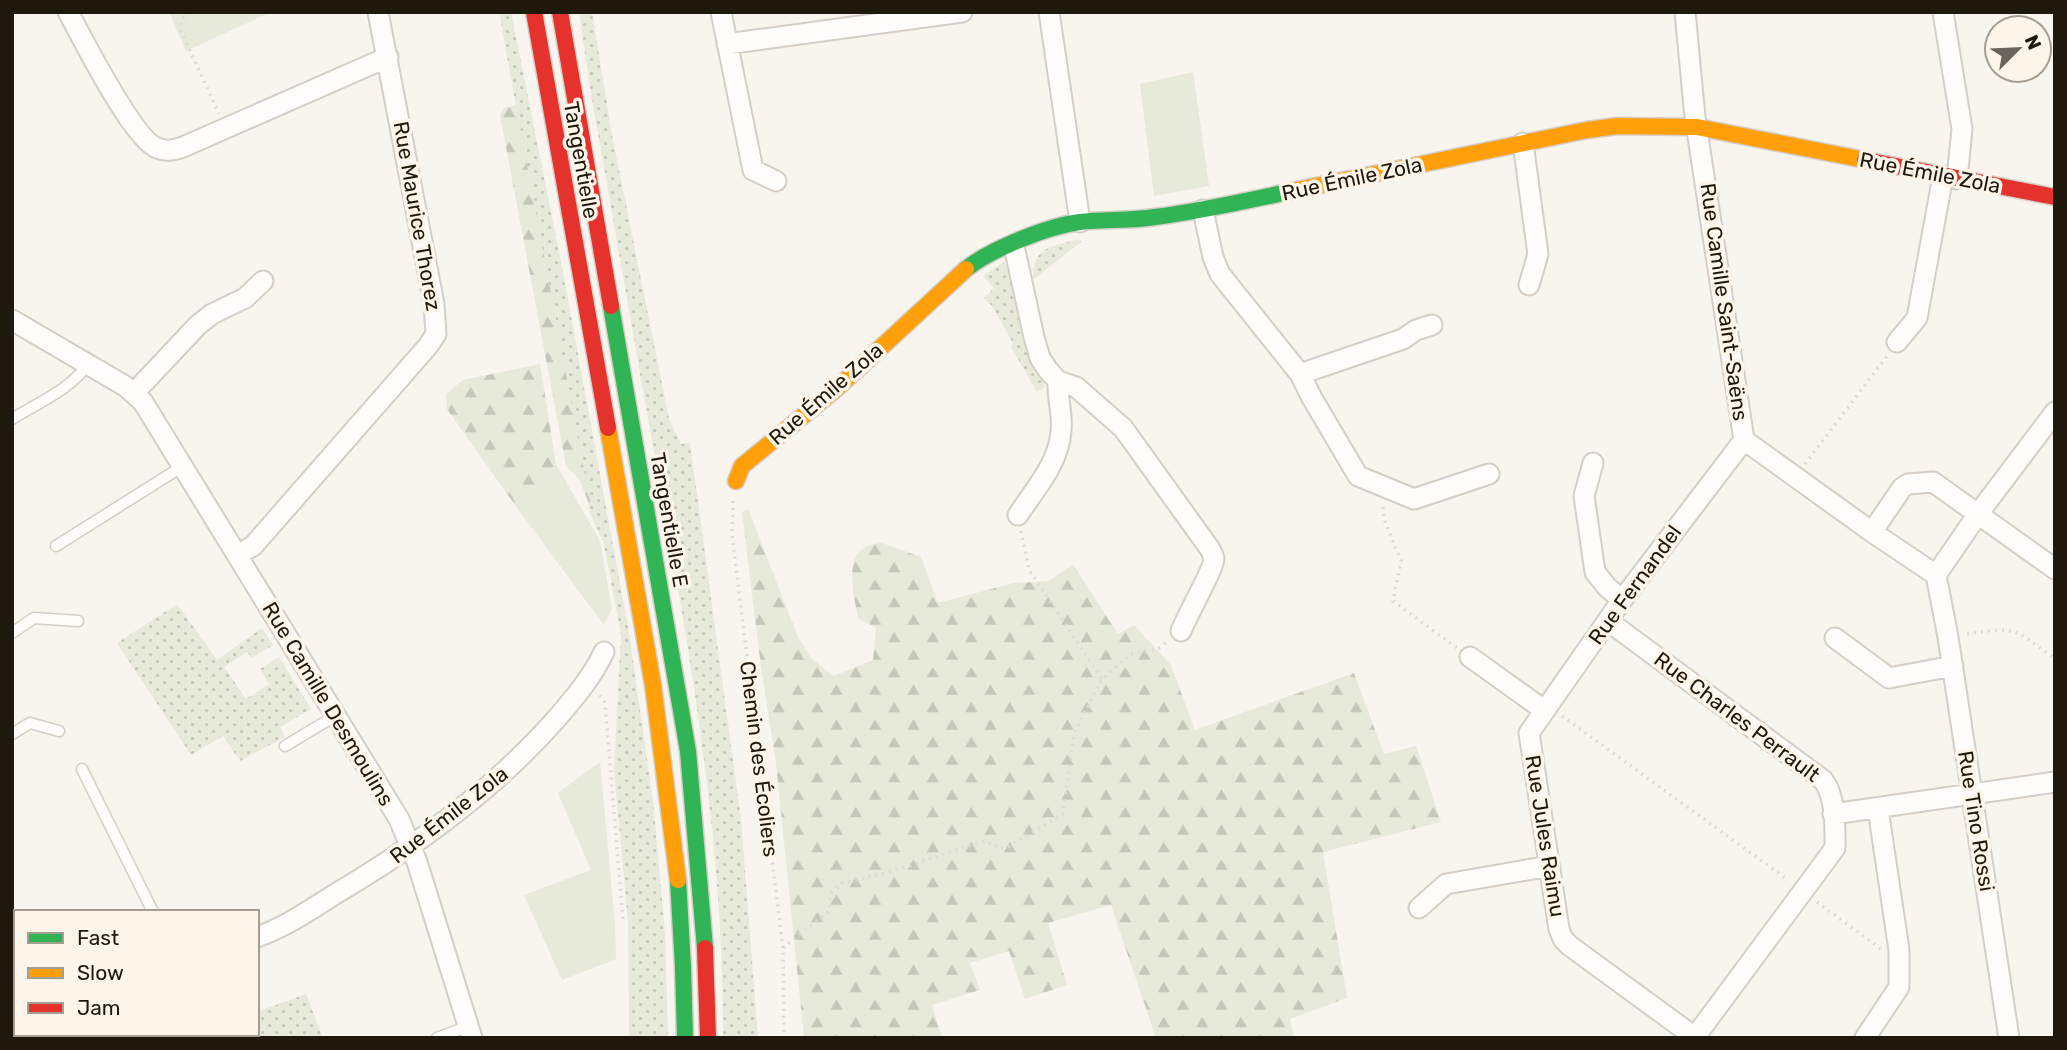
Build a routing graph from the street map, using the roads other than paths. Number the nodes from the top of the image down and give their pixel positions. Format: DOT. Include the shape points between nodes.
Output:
graph roads {
  1 [pos="68,12"];
  2 [pos="378,12"];
  3 [pos="528,12"];
  4 [pos="534,12"];
  5 [pos="560,12"];
  6 [pos="721,12"];
  7 [pos="962,12"];
  8 [pos="1049,12"];
  9 [pos="1685,12"];
  10 [pos="1943,12"];
  11 [pos="727,44"];
  12 [pos="388,58"];
  13 [pos="1697,127"];
  14 [pos="555,131"];
  15 [pos="1523,143"];
  16 [pos="1950,177"];
  17 [pos="776,181"];
  18 [pos="2055,197"];
  19 [pos="1203,210"];
  20 [pos="1080,222"];
  21 [pos="1014,246"];
  22 [pos="263,281"];
  23 [pos="1529,285"];
  24 [pos="588,315"];
  25 [pos="12,320"];
  26 [pos="1432,325"];
  27 [pos="1897,342"];
  28 [pos="89,363"];
  29 [pos="1300,374"];
  30 [pos="1058,381"];
  31 [pos="134,393"];
  32 [pos="2055,412"];
  33 [pos="12,419"];
  34 [pos="1744,440"];
  35 [pos="1593,463"];
  36 [pos="183,466"];
  37 [pos="1489,474"];
  38 [pos="736,481"];
  39 [pos="1978,513"];
  40 [pos="1018,515"];
  41 [pos="1872,532"];
  42 [pos="56,546"];
  43 [pos="237,555"];
  44 [pos="2055,569"];
  45 [pos="1936,575"];
  46 [pos="1622,600"];
  47 [pos="78,621"];
  48 [pos="1608,621"];
  49 [pos="1181,631"];
  50 [pos="12,633"];
  51 [pos="1835,638"];
  52 [pos="604,652"];
  53 [pos="1470,657"];
  54 [pos="1952,666"];
  55 [pos="1544,710"];
  56 [pos="335,716"];
  57 [pos="59,731"];
  58 [pos="1529,733"];
  59 [pos="12,734"];
  60 [pos="285,746"];
  61 [pos="82,769"];
  62 [pos="2055,782"];
  63 [pos="1972,794"];
  64 [pos="1878,809"];
  65 [pos="1833,814"];
  66 [pos="410,845"];
  67 [pos="1550,866"];
  68 [pos="1419,908"];
  69 [pos="152,910"];
  70 [pos="259,936"];
  71 [pos="471,1032"];
  72 [pos="1695,1037"];
  73 [pos="437,1038"];
  74 [pos="685,1038"];
  75 [pos="708,1038"];
  76 [pos="1865,1038"];
  77 [pos="2009,1038"];
  1 -- 12 [label="street" via="127,116 156,148 173,150"];
  2 -- 12 [label="street, Rue Maurice Thorez"];
  3 -- 14 [label="main road"];
  4 -- 14 [label="main road, Tangentielle"];
  5 -- 75 [label="main road, Tangentielle E" via="688,751 704,922"];
  6 -- 11 [label="street"];
  7 -- 11 [label="street"];
  8 -- 20 [label="street"];
  9 -- 13 [label="street, Rue Camille Saint-Saëns"];
  10 -- 16 [label="street" via="1962,129"];
  11 -- 17 [label="street" via="753,170"];
  12 -- 43 [label="street, Rue Maurice Thorez" via="436,334 253,546"];
  13 -- 15 [label="main road, Rue Émile Zola" via="1617,126"];
  13 -- 16 [label="main road, Rue Émile Zola"];
  13 -- 34 [label="street, Rue Camille Saint-Saëns"];
  14 -- 24 [label="main road, Tangentielle"];
  15 -- 19 [label="main road, Rue Émile Zola"];
  15 -- 23 [label="street" via="1538,254"];
  16 -- 18 [label="main road, Rue Émile Zola"];
  16 -- 27 [label="street" via="1917,317"];
  19 -- 20 [label="main road, Rue Émile Zola"];
  19 -- 29 [label="street" via="1220,274"];
  20 -- 21 [label="main road, Rue Émile Zola"];
  21 -- 30 [label="street" via="1040,358"];
  21 -- 38 [label="main road, Rue Émile Zola" via="990,253 969,267 836,389 742,466"];
  22 -- 31 [label="street" via="245,298 198,325"];
  24 -- 74 [label="main road, Tangentielle E" via="665,758 676,853"];
  25 -- 28 [label="street, Rue Camille Desmoulins"];
  26 -- 29 [label="street"];
  28 -- 31 [label="street, Rue Camille Desmoulins"];
  28 -- 33 [label="lane" via="72,382"];
  29 -- 37 [label="street" via="1357,476 1414,499"];
  30 -- 40 [label="street" via="1059,447"];
  30 -- 49 [label="street" via="1076,387 1123,428 1210,549 1215,561"];
  31 -- 36 [label="street, Rue Camille Desmoulins"];
  32 -- 39 [label="street"];
  34 -- 41 [label="street, Rue Camille Saint-Saëns"];
  34 -- 46 [label="street, Rue Fernandel"];
  35 -- 46 [label="street" via="1584,496 1595,572"];
  36 -- 42 [label="lane"];
  36 -- 43 [label="street, Rue Camille Desmoulins"];
  39 -- 41 [label="street" via="1933,482 1908,484"];
  39 -- 44 [label="street"];
  39 -- 45 [label="street"];
  41 -- 45 [label="street, Rue Camille Saint-Saëns"];
  43 -- 56 [label="street, Rue Camille Desmoulins"];
  45 -- 54 [label="street, Rue Tino Rossi"];
  46 -- 48 [label="street, Rue Fernandel"];
  47 -- 50 [label="lane" via="34,618"];
  48 -- 55 [label="street, Rue Fernandel"];
  48 -- 65 [label="street, Rue Charles Perrault" via="1823,780 1829,787"];
  51 -- 54 [label="street" via="1889,678"];
  52 -- 66 [label="street, Rue Émile Zola" via="592,677 510,768"];
  53 -- 55 [label="street"];
  54 -- 63 [label="street, Rue Tino Rossi"];
  55 -- 58 [label="street, Rue Fernandel"];
  56 -- 60 [label="lane"];
  56 -- 66 [label="street, Rue Camille Desmoulins" via="399,819"];
  57 -- 59 [label="lane" via="30,723"];
  58 -- 67 [label="street, Rue Jules Raimu"];
  61 -- 69 [label="lane"];
  62 -- 63 [label="street"];
  63 -- 64 [label="street"];
  63 -- 77 [label="street, Rue Tino Rossi"];
  64 -- 65 [label="street"];
  64 -- 76 [label="street" via="1899,950 1899,987"];
  65 -- 72 [label="street, Rue Charles Perrault" via="1835,848"];
  66 -- 70 [label="street, Rue Émile Zola" via="395,859"];
  66 -- 71 [label="street, Rue Camille Desmoulins"];
  67 -- 68 [label="street" via="1446,884"];
  67 -- 72 [label="street, Rue Jules Raimu" via="1563,939"];
  71 -- 73 [label="lane"];
}
